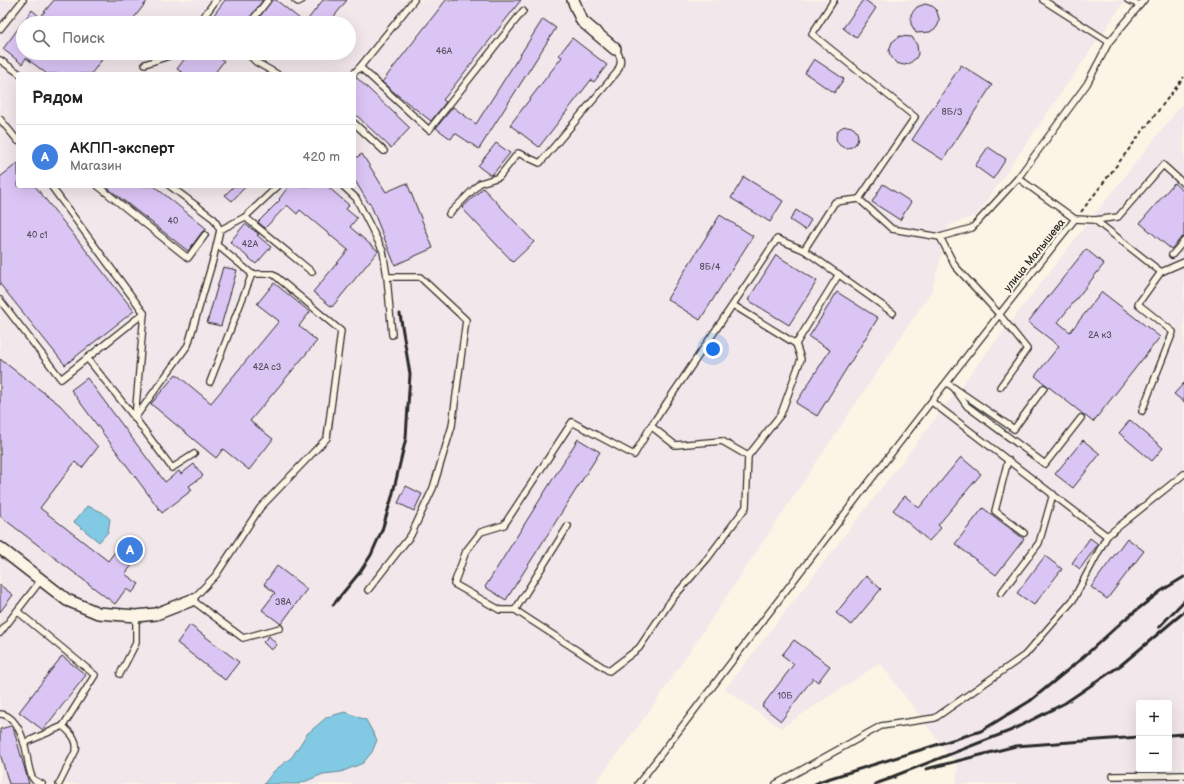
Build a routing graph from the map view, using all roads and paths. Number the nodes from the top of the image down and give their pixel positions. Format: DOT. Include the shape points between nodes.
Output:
graph roads {
  1 [pos="23,0"];
  2 [pos="216,0"];
  3 [pos="268,0"];
  4 [pos="295,0"];
  5 [pos="302,0"];
  6 [pos="414,0"];
  7 [pos="573,0"];
  8 [pos="834,0"];
  9 [pos="1043,0"];
  10 [pos="1128,0"];
  11 [pos="1142,2"];
  12 [pos="523,11"];
  13 [pos="204,16"];
  14 [pos="255,16"];
  15 [pos="0,29"];
  16 [pos="1109,42"];
  17 [pos="615,49"];
  18 [pos="0,60"];
  19 [pos="157,60"];
  20 [pos="254,60"];
  21 [pos="145,64"];
  22 [pos="360,67"];
  23 [pos="17,72"];
  24 [pos="274,72"];
  25 [pos="355,72"];
  26 [pos="1184,77"];
  27 [pos="1,122"];
  28 [pos="356,125"];
  29 [pos="16,139"];
  30 [pos="384,152"];
  31 [pos="1018,178"];
  32 [pos="1184,184"];
  33 [pos="52,188"];
  34 [pos="100,188"];
  35 [pos="173,188"];
  36 [pos="276,188"];
  37 [pos="345,188"];
  38 [pos="859,199"];
  39 [pos="449,214"];
  40 [pos="245,217"];
  41 [pos="1075,219"];
  42 [pos="1095,220"];
  43 [pos="220,230"];
  44 [pos="206,235"];
  45 [pos="940,237"];
  46 [pos="1184,241"];
  47 [pos="217,245"];
  48 [pos="804,250"];
  49 [pos="1172,255"];
  50 [pos="1184,262"];
  51 [pos="312,272"];
  52 [pos="1161,272"];
  53 [pos="252,274"];
  54 [pos="839,274"];
  55 [pos="387,277"];
  56 [pos="0,300"];
  57 [pos="733,305"];
  58 [pos="144,312"];
  59 [pos="893,313"];
  60 [pos="999,314"];
  61 [pos="392,335"];
  62 [pos="796,344"];
  63 [pos="87,358"];
  64 [pos="210,382"];
  65 [pos="947,383"];
  66 [pos="1000,387"];
  67 [pos="954,388"];
  68 [pos="1044,388"];
  69 [pos="932,402"];
  70 [pos="1142,411"];
  71 [pos="135,418"];
  72 [pos="1081,418"];
  73 [pos="651,426"];
  74 [pos="194,454"];
  75 [pos="748,456"];
  76 [pos="1008,460"];
  77 [pos="1184,474"];
  78 [pos="1053,494"];
  79 [pos="568,526"];
  80 [pos="1024,533"];
  81 [pos="1107,536"];
  82 [pos="0,548"];
  83 [pos="41,580"];
  84 [pos="368,590"];
  85 [pos="1002,593"];
  86 [pos="192,600"];
  87 [pos="515,610"];
  88 [pos="17,611"];
  89 [pos="136,616"];
  90 [pos="280,628"];
  91 [pos="0,633"];
  92 [pos="120,674"];
  93 [pos="0,714"];
  94 [pos="63,726"];
  95 [pos="24,743"];
  96 [pos="1184,775"];
  97 [pos="1113,776"];
  98 [pos="42,784"];
  99 [pos="59,784"];
  100 [pos="638,784"];
  101 [pos="776,784"];
  1 -- 15 [label="lane"];
  2 -- 13 [label="lane"];
  3 -- 14 [label="lane"];
  4 -- 5 [label="lane"];
  6 -- 22 [label="lane"];
  7 -- 17 [label="street" via="582,21"];
  8 -- 38 [label="lane" via="812,34 915,117"];
  9 -- 16 [label="lane"];
  10 -- 11 [label="lane"];
  11 -- 16 [label="lane"];
  12 -- 22 [label="lane" via="429,130"];
  16 -- 31 [label="lane" via="1087,84"];
  17 -- 39 [label="lane" via="621,56 622,63 617,72 540,163 518,153 499,177 480,183"];
  18 -- 23 [label="lane"];
  19 -- 21 [label="lane"];
  20 -- 24 [label="lane"];
  22 -- 25 [label="lane"];
  26 -- 41 [label="path"];
  27 -- 29 [label="lane"];
  28 -- 30 [label="lane"];
  31 -- 41 [label="lane, улица Малышева"];
  31 -- 45 [label="lane" via="972,228"];
  32 -- 42 [label="lane" via="1162,165 1118,217"];
  33 -- 58 [label="lane"];
  34 -- 44 [label="lane" via="188,258"];
  35 -- 43 [label="lane" via="214,219"];
  36 -- 40 [label="lane"];
  37 -- 55 [label="lane" via="356,198 382,251"];
  38 -- 45 [label="lane" via="892,229"];
  38 -- 48 [label="lane" via="835,202"];
  40 -- 43 [label="lane"];
  40 -- 51 [label="lane"];
  41 -- 42 [label="lane"];
  41 -- 60 [label="lane, улица Малышева"];
  42 -- 52 [label="lane"];
  43 -- 47 [label="lane"];
  45 -- 60 [label="lane" via="955,266"];
  46 -- 49 [label="lane"];
  47 -- 53 [label="lane"];
  47 -- 71 [label="lane" via="188,345"];
  48 -- 54 [label="lane"];
  48 -- 57 [label="lane" via="777,239"];
  50 -- 52 [label="lane"];
  52 -- 70 [label="lane" via="1138,304 1173,332"];
  53 -- 64 [label="lane"];
  53 -- 86 [label="lane" via="273,274 342,332 327,438 266,501 216,574"];
  54 -- 59 [label="lane"];
  54 -- 62 [label="lane"];
  55 -- 61 [label="lane"];
  55 -- 84 [label="lane" via="420,277 466,320 452,426 433,488 411,535"];
  56 -- 63 [label="lane" via="61,379"];
  57 -- 62 [label="lane"];
  57 -- 73 [label="lane"];
  58 -- 63 [label="lane"];
  58 -- 71 [label="lane"];
  60 -- 65 [label="lane, улица Малышева"];
  60 -- 66 [label="lane" via="1027,349"];
  62 -- 75 [label="lane" via="801,359 781,414"];
  63 -- 71 [label="lane"];
  65 -- 67 [label="lane"];
  65 -- 69 [label="lane, улица Малышева"];
  67 -- 68 [label="lane" via="1014,429"];
  67 -- 72 [label="lane" via="967,406 1045,464"];
  69 -- 76 [label="lane"];
  69 -- 100 [label="lane, улица Малышева"];
  71 -- 74 [label="lane" via="172,468"];
  73 -- 75 [label="lane" via="675,444 722,441"];
  73 -- 87 [label="lane" via="634,455 572,422 504,525 480,532 466,551 454,584 500,610"];
  75 -- 87 [label="lane" via="746,507 707,560 672,598 639,648 609,671"];
  76 -- 78 [label="lane"];
  76 -- 80 [label="lane" via="995,511"];
  77 -- 81 [label="lane"];
  78 -- 81 [label="lane"];
  78 -- 85 [label="lane" via="1039,543"];
  79 -- 87 [label="lane"];
  81 -- 101 [label="lane" via="1073,600 1025,654 935,718 881,726"];
  82 -- 83 [label="street"];
  83 -- 88 [label="lane"];
  83 -- 89 [label="street" via="67,600 98,613"];
  86 -- 89 [label="street" via="156,614"];
  86 -- 90 [label="lane" via="243,638"];
  88 -- 91 [label="lane"];
  88 -- 94 [label="lane" via="95,675"];
  89 -- 92 [label="lane" via="136,643"];
  93 -- 95 [label="lane" via="8,715 12,719"];
  94 -- 95 [label="lane"];
  94 -- 99 [label="lane" via="77,744"];
  95 -- 98 [label="lane" via="32,777"];
  96 -- 97 [label="lane"];
}
